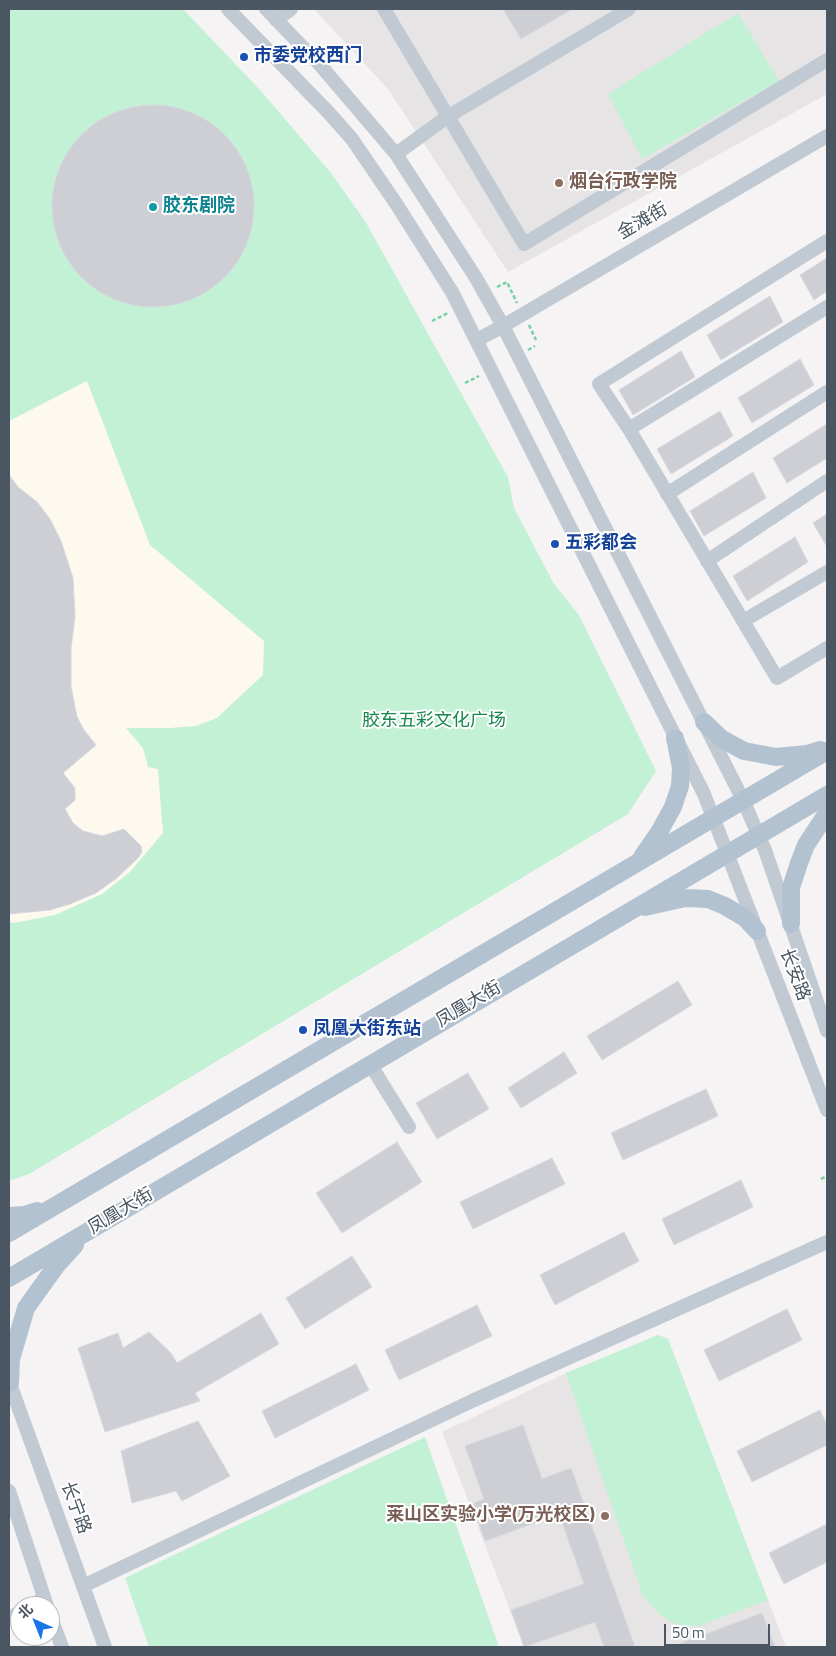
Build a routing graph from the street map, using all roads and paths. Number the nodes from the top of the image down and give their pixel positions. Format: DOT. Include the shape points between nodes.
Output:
graph roads {
  1 [pos="228,9"];
  2 [pos="266,9"];
  3 [pos="290,9"];
  4 [pos="384,9"];
  5 [pos="630,9"];
  6 [pos="276,20"];
  7 [pos="827,60"];
  8 [pos="447,117"];
  9 [pos="827,136"];
  10 [pos="396,154"];
  11 [pos="827,241"];
  12 [pos="827,307"];
  13 [pos="503,326"];
  14 [pos="477,340"];
  15 [pos="827,392"];
  16 [pos="629,429"];
  17 [pos="827,481"];
  18 [pos="667,494"];
  19 [pos="707,561"];
  20 [pos="827,572"];
  21 [pos="743,621"];
  22 [pos="827,648"];
  23 [pos="704,722"];
  24 [pos="676,738"];
  25 [pos="827,749"];
  26 [pos="827,795"];
  27 [pos="743,800"];
  28 [pos="827,813"];
  29 [pos="713,818"];
  30 [pos="758,834"];
  31 [pos="727,853"];
  32 [pos="639,862"];
  33 [pos="630,910"];
  34 [pos="791,924"];
  35 [pos="757,932"];
  36 [pos="827,1031"];
  37 [pos="370,1064"];
  38 [pos="827,1110"];
  39 [pos="409,1126"];
  40 [pos="827,1176"];
  41 [pos="821,1179"];
  42 [pos="52,1207"];
  43 [pos="9,1216"];
  44 [pos="87,1232"];
  45 [pos="9,1233"];
  46 [pos="827,1242"];
  47 [pos="9,1278"];
  48 [pos="9,1382"];
  49 [pos="9,1491"];
  50 [pos="83,1586"];
  51 [pos="43,1596"];
  52 [pos="105,1647"];
  1 -- 14 [label="street, 长安路" via="352,139 398,205 452,292"];
  2 -- 6 [label="street, 长安路"];
  3 -- 6 [label="street"];
  4 -- 8 [label="street"];
  5 -- 8 [label="street"];
  6 -- 10 [label="street, 长安路" via="321,66"];
  7 -- 8 [label="street" via="524,244"];
  8 -- 10 [label="street"];
  9 -- 13 [label="street, 金滩街"];
  10 -- 13 [label="street, 长安路"];
  11 -- 16 [label="street" via="599,384"];
  12 -- 16 [label="street"];
  13 -- 14 [label="street, 金滩街"];
  13 -- 23 [label="street, 长安路"];
  14 -- 24 [label="street, 长安路"];
  15 -- 18 [label="street"];
  16 -- 18 [label="street"];
  17 -- 19 [label="street"];
  18 -- 19 [label="street"];
  19 -- 21 [label="street"];
  20 -- 21 [label="street"];
  21 -- 22 [label="street" via="777,678"];
  23 -- 25 [label="main road" via="722,739 744,751 776,757"];
  23 -- 27 [label="street, 长安路"];
  24 -- 29 [label="street, 长安路"];
  24 -- 32 [label="main road" via="680,786 673,807"];
  25 -- 27 [label="main road, 凤凰大街"];
  26 -- 30 [label="main road, 凤凰大街"];
  27 -- 29 [label="main road, 凤凰大街"];
  27 -- 30 [label="street, 长安路"];
  28 -- 34 [label="main road" via="806,845 799,863 791,888"];
  29 -- 31 [label="street, 长安路"];
  29 -- 32 [label="main road, 凤凰大街"];
  30 -- 31 [label="main road, 凤凰大街"];
  30 -- 34 [label="street, 长安路"];
  31 -- 33 [label="main road, 凤凰大街"];
  31 -- 35 [label="street, 长安路"];
  32 -- 42 [label="main road, 凤凰大街"];
  33 -- 35 [label="main road" via="685,898 708,899 745,918"];
  33 -- 37 [label="main road, 凤凰大街"];
  34 -- 36 [label="street, 长安路"];
  35 -- 38 [label="street, 长安路"];
  37 -- 39 [label="street"];
  37 -- 44 [label="main road, 凤凰大街"];
  40 -- 41 [label="path"];
  42 -- 43 [label="main road"];
  42 -- 45 [label="main road, 凤凰大街"];
  44 -- 47 [label="main road, 凤凰大街"];
  44 -- 48 [label="main road" via="56,1266 26,1308 11,1359"];
  46 -- 50 [label="street" via="472,1401"];
  48 -- 50 [label="street, 长宁路"];
  49 -- 51 [label="street"];
  50 -- 52 [label="street, 长宁路"];
}
